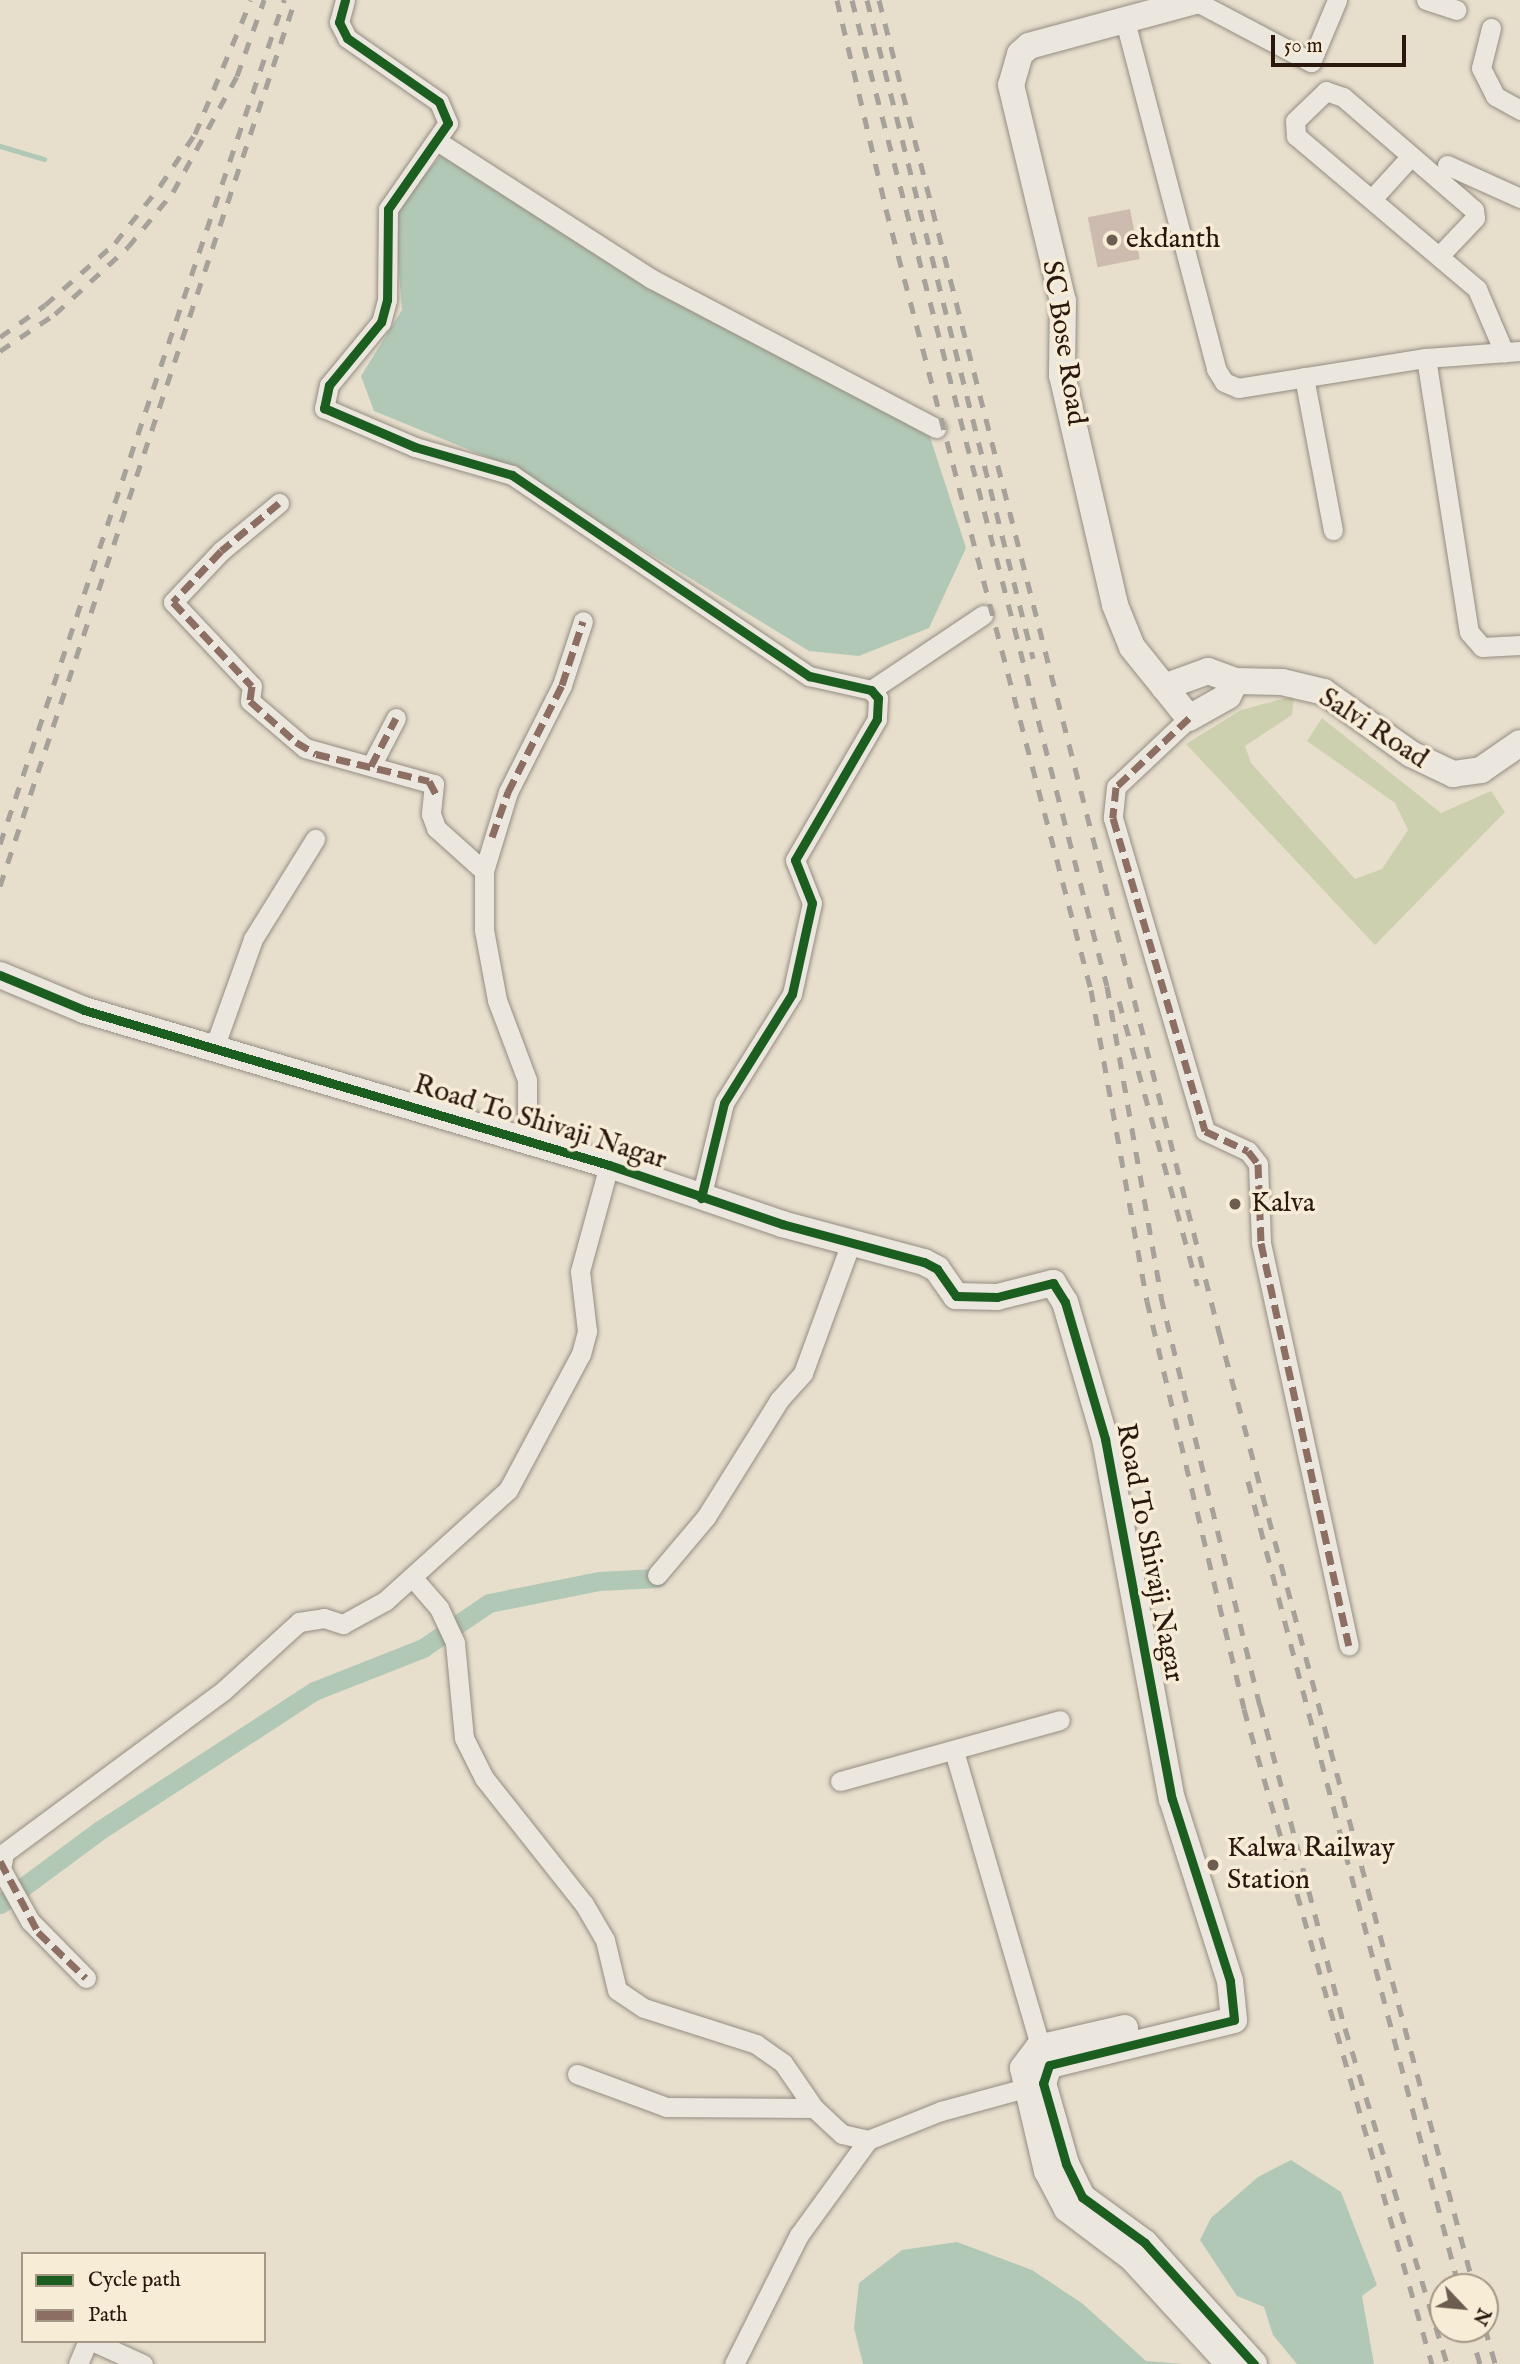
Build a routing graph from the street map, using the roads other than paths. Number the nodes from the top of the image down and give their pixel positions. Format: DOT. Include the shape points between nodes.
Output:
graph roads {
  1 [pos="345,0"];
  2 [pos="1337,0"];
  3 [pos="1426,0"];
  4 [pos="1199,1"];
  5 [pos="1456,10"];
  6 [pos="1131,13"];
  7 [pos="1491,28"];
  8 [pos="1520,110"];
  9 [pos="437,141"];
  10 [pos="1411,156"];
  11 [pos="1447,166"];
  12 [pos="1520,198"];
  13 [pos="1372,199"];
  14 [pos="1439,256"];
  15 [pos="1512,351"];
  16 [pos="1426,358"];
  17 [pos="1304,377"];
  18 [pos="936,428"];
  19 [pos="279,503"];
  20 [pos="1333,530"];
  21 [pos="983,615"];
  22 [pos="583,621"];
  23 [pos="1520,645"];
  24 [pos="1236,681"];
  25 [pos="1164,687"];
  26 [pos="871,690"];
  27 [pos="396,718"];
  28 [pos="1189,718"];
  29 [pos="1520,743"];
  30 [pos="372,766"];
  31 [pos="315,839"];
  32 [pos="484,871"];
  33 [pos="0,975"];
  34 [pos="214,1048"];
  35 [pos="527,1141"];
  36 [pos="609,1165"];
  37 [pos="701,1198"];
  38 [pos="852,1240"];
  39 [pos="657,1575"];
  40 [pos="413,1578"];
  41 [pos="1349,1645"];
  42 [pos="1060,1720"];
  43 [pos="954,1751"];
  44 [pos="840,1781"];
  45 [pos="86,1978"];
  46 [pos="1039,2072"];
  47 [pos="577,2074"];
  48 [pos="814,2108"];
  49 [pos="868,2140"];
  50 [pos="89,2343"];
  51 [pos="95,2343"];
  52 [pos="78,2364"];
  53 [pos="143,2364"];
  54 [pos="734,2364"];
  55 [pos="1229,2364"];
  56 [pos="1254,2364"];
  1 -- 9 [label="street" via="340,22 347,38 447,113 448,123"];
  2 -- 4 [label="street" via="1311,62"];
  3 -- 5 [label="street"];
  4 -- 6 [label="street, SC Bose Road"];
  6 -- 17 [label="street" via="1216,369 1224,382 1238,388"];
  6 -- 25 [label="street, SC Bose Road" via="1029,46 1015,66 1011,102 1063,301 1062,375 1115,605 1132,647"];
  7 -- 8 [label="street" via="1481,68 1495,96"];
  9 -- 18 [label="street" via="652,279"];
  9 -- 26 [label="street" via="388,209 387,300 381,322 329,385 324,408 415,447 512,475 809,676"];
  10 -- 13 [label="street"];
  10 -- 13 [label="street" via="1336,92 1326,91 1295,121 1296,136"];
  10 -- 14 [label="street" via="1476,214"];
  11 -- 12 [label="street"];
  13 -- 14 [label="street"];
  14 -- 15 [label="street" via="1477,289"];
  15 -- 16 [label="street"];
  16 -- 17 [label="street"];
  16 -- 23 [label="street" via="1469,632 1482,647"];
  17 -- 20 [label="street"];
  19 -- 30 [label="street" via="221,551 173,602 252,686 250,701 296,742 316,754"];
  21 -- 26 [label="street"];
  22 -- 32 [label="street" via="562,685 508,792"];
  24 -- 25 [label="street, Salvi Road" via="1208,671"];
  24 -- 28 [label="street" via="1228,695"];
  24 -- 29 [label="street, Salvi Road" via="1282,681 1324,692 1411,754 1453,774 1481,770"];
  25 -- 28 [label="street, SC Bose Road"];
  26 -- 37 [label="street" via="878,698 877,719 795,860 811,887 812,903 792,994 724,1103"];
  27 -- 30 [label="street"];
  28 -- 41 [label="street" via="1116,787 1113,818 1205,1131 1248,1151 1258,1164 1261,1243"];
  30 -- 32 [label="street" via="434,784 431,814 436,828"];
  31 -- 34 [label="street" via="253,939"];
  32 -- 35 [label="street" via="484,930 497,1000 527,1080"];
  33 -- 34 [label="street, Road To Shivaji Nagar" via="84,1010"];
  34 -- 35 [label="street, Road To Shivaji Nagar"];
  35 -- 36 [label="street, Road To Shivaji Nagar"];
  36 -- 37 [label="street, Road To Shivaji Nagar"];
  36 -- 40 [label="street" via="580,1271 587,1331 581,1353 508,1490"];
  37 -- 38 [label="street, Road To Shivaji Nagar"];
  38 -- 39 [label="street" via="803,1373 779,1400 706,1517"];
  38 -- 46 [label="street, Road To Shivaji Nagar" via="924,1262 937,1269 956,1296 997,1297 1053,1283 1065,1302 1123,1512 1172,1799 1230,1981 1232,2012"];
  40 -- 45 [label="street" via="343,1624 324,1618 299,1622 223,1691 12,1846 0,1861 19,1902 37,1932"];
  40 -- 48 [label="street" via="439,1608 455,1643 464,1738 484,1778 584,1904 605,1940 617,1990 645,2008 756,2044 783,2063"];
  42 -- 43 [label="street"];
  43 -- 44 [label="street"];
  43 -- 46 [label="street"];
  46 -- 49 [label="street"];
  46 -- 55 [label="street" via="1047,2171 1067,2208 1132,2258"];
  46 -- 56 [label="street" via="1066,2164 1082,2197 1145,2243"];
  47 -- 48 [label="street" via="666,2107"];
  48 -- 49 [label="street" via="842,2134"];
  49 -- 54 [label="street" via="799,2235"];
  50 -- 52 [label="street"];
  51 -- 53 [label="street"];
}
